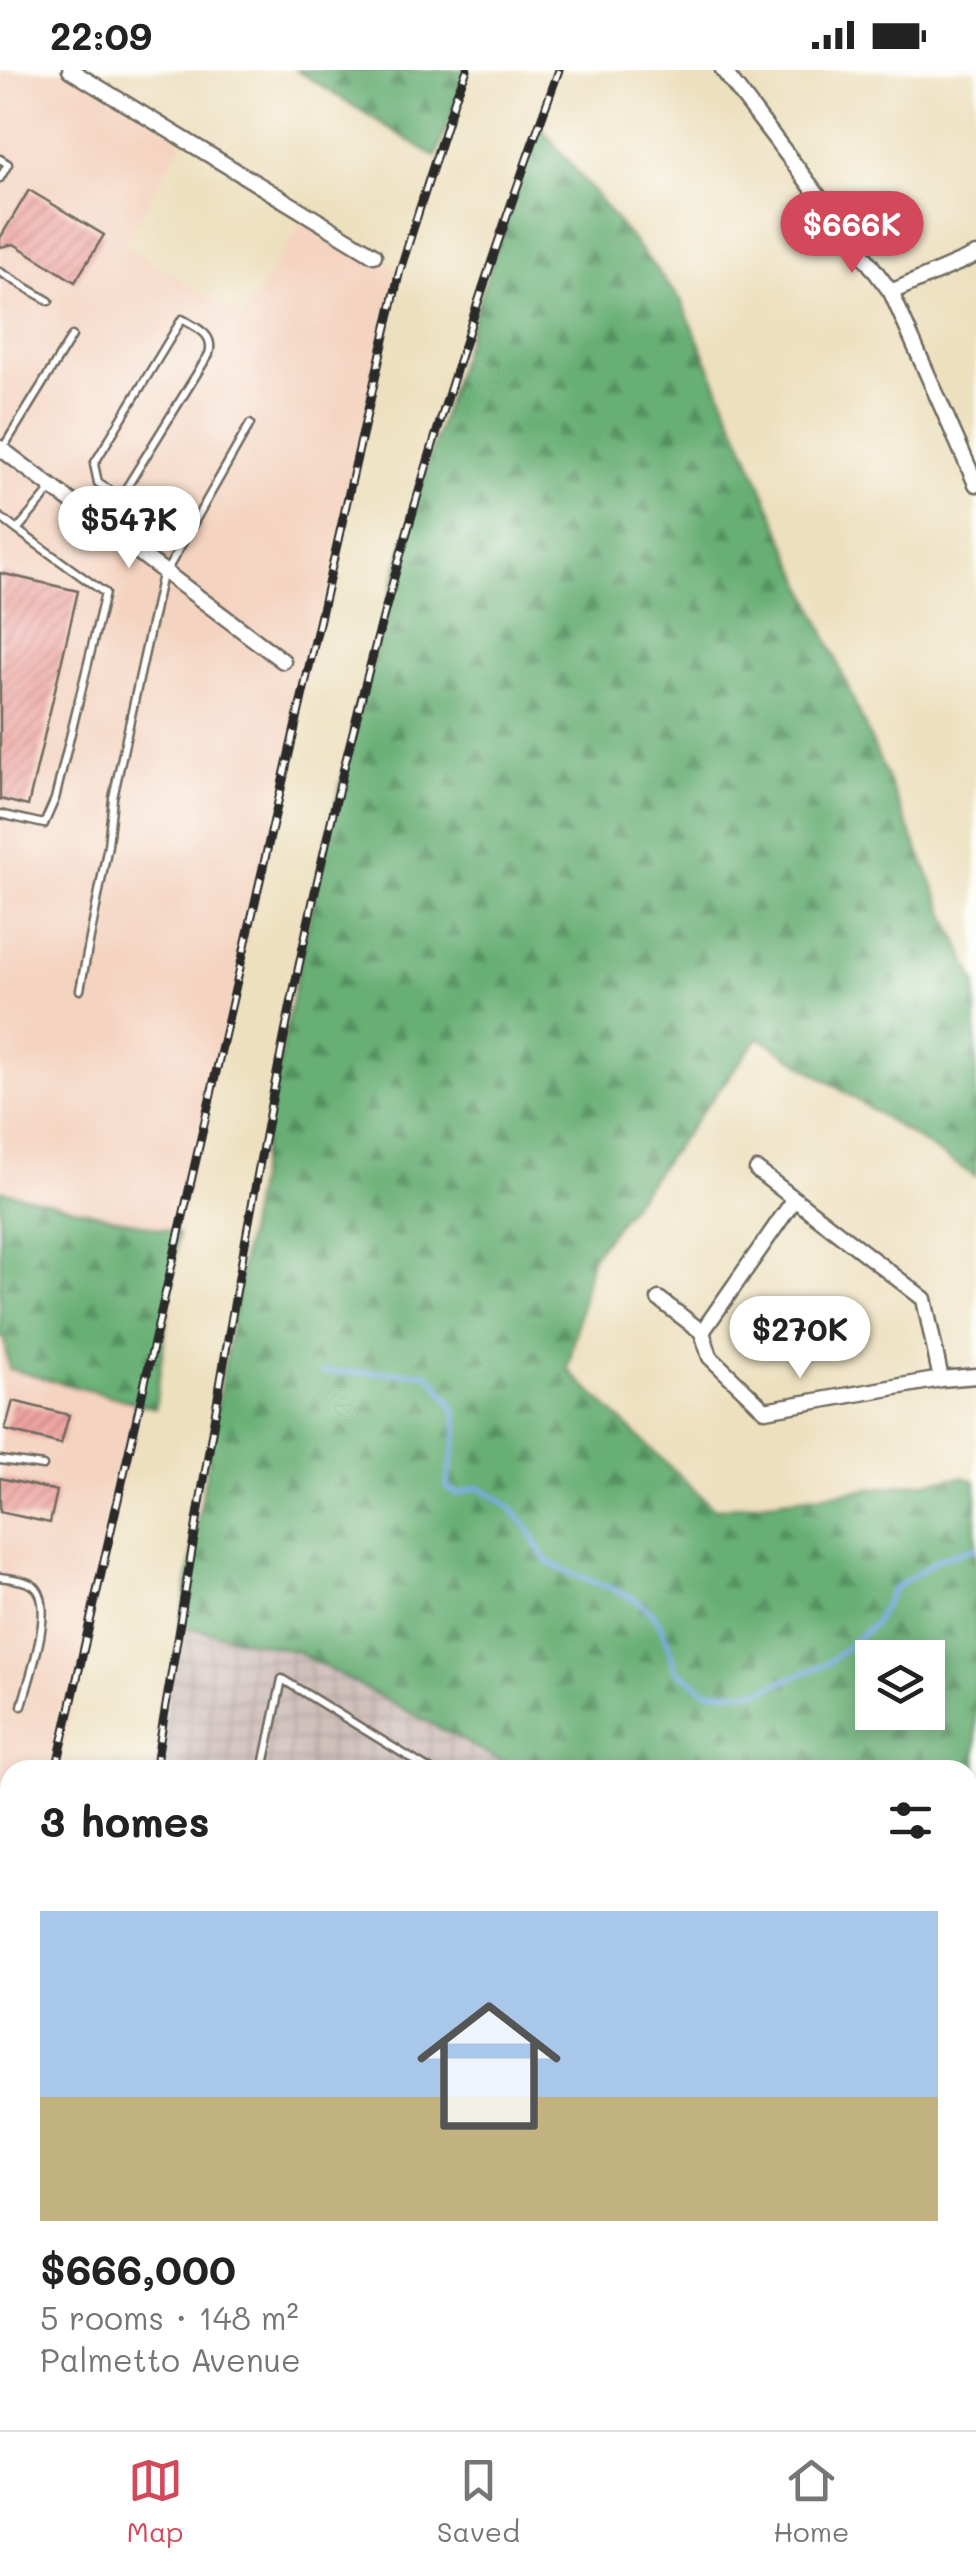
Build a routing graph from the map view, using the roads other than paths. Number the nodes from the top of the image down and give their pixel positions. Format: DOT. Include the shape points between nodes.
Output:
graph roads {
  1 [pos="70,70"];
  2 [pos="723,70"];
  3 [pos="0,158"];
  4 [pos="0,178"];
  5 [pos="976,254"];
  6 [pos="374,255"];
  7 [pos="0,272"];
  8 [pos="891,292"];
  9 [pos="49,301"];
  10 [pos="72,336"];
  11 [pos="250,424"];
  12 [pos="1,448"];
  13 [pos="976,484"];
  14 [pos="54,486"];
  15 [pos="122,498"];
  16 [pos="0,517"];
  17 [pos="104,524"];
  18 [pos="17,530"];
  19 [pos="165,570"];
  20 [pos="284,660"];
  21 [pos="0,814"];
  22 [pos="80,990"];
  23 [pos="757,1170"];
  24 [pos="794,1200"];
  25 [pos="659,1300"];
  26 [pos="702,1332"];
  27 [pos="976,1376"];
  28 [pos="940,1380"];
  29 [pos="0,1460"];
  30 [pos="43,1466"];
  31 [pos="0,1577"];
  32 [pos="22,1706"];
  33 [pos="265,1760"];
  34 [pos="414,1760"];
  1 -- 6 [label="street"];
  2 -- 8 [label="street"];
  3 -- 4 [label="lane" via="8,164"];
  5 -- 8 [label="street"];
  7 -- 9 [label="lane"];
  8 -- 13 [label="street"];
  10 -- 12 [label="lane"];
  11 -- 19 [label="lane"];
  12 -- 14 [label="street"];
  14 -- 17 [label="street"];
  14 -- 18 [label="lane"];
  15 -- 15 [label="lane" via="98,482 94,464 182,319 205,332 210,354"];
  15 -- 17 [label="lane"];
  16 -- 18 [label="lane"];
  17 -- 19 [label="street"];
  18 -- 21 [label="lane" via="104,593 56,799 44,824"];
  19 -- 20 [label="street"];
  19 -- 22 [label="lane" via="112,798"];
  23 -- 24 [label="street"];
  24 -- 26 [label="street"];
  24 -- 28 [label="street" via="924,1298"];
  25 -- 26 [label="street"];
  26 -- 28 [label="street" via="710,1358 765,1410"];
  27 -- 28 [label="street"];
  29 -- 30 [label="lane"];
  31 -- 32 [label="lane" via="30,1584 43,1603"];
  33 -- 34 [label="lane" via="282,1680"];
}
